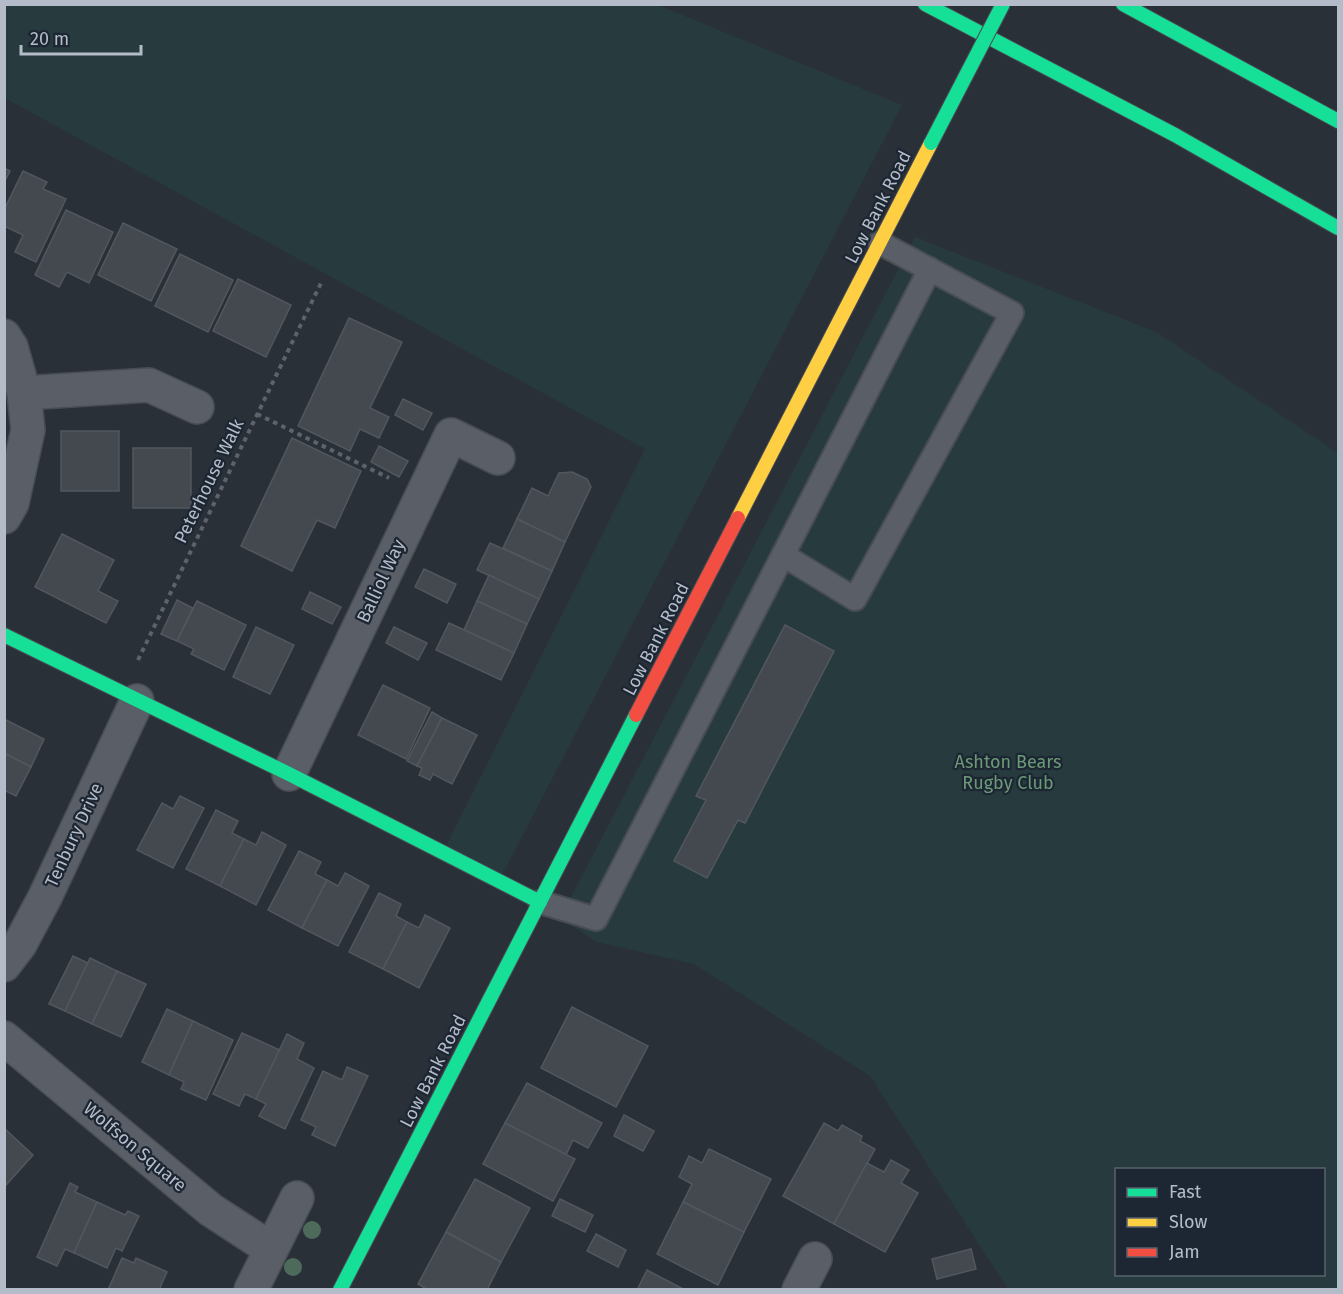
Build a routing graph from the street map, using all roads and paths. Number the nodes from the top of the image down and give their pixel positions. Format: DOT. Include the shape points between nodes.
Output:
graph roads {
  1 [pos="925,4"];
  2 [pos="1003,4"];
  3 [pos="1123,4"];
  4 [pos="1338,121"];
  5 [pos="1338,228"];
  6 [pos="880,243"];
  7 [pos="930,269"];
  8 [pos="322,281"];
  9 [pos="4,336"];
  10 [pos="24,393"];
  11 [pos="197,407"];
  12 [pos="257,414"];
  13 [pos="498,458"];
  14 [pos="423,494"];
  15 [pos="4,517"];
  16 [pos="783,555"];
  17 [pos="4,635"];
  18 [pos="129,697"];
  19 [pos="289,774"];
  20 [pos="540,902"];
  21 [pos="4,965"];
  22 [pos="4,1038"];
  23 [pos="297,1198"];
  24 [pos="271,1249"];
  25 [pos="815,1259"];
  26 [pos="251,1290"];
  27 [pos="340,1290"];
  28 [pos="799,1290"];
  1 -- 5 [label="main road" via="1175,135"];
  2 -- 6 [label="main road, Low Bank Road, bridge"];
  3 -- 4 [label="main road"];
  6 -- 7 [label="lane"];
  6 -- 20 [label="main road, Low Bank Road"];
  7 -- 16 [label="lane"];
  7 -- 16 [label="lane" via="1012,313 855,599"];
  8 -- 12 [label="path, Peterhouse Walk"];
  9 -- 10 [label="street"];
  10 -- 11 [label="street" via="149,385"];
  10 -- 15 [label="street" via="28,430 12,503"];
  12 -- 14 [label="path"];
  12 -- 18 [label="path, Peterhouse Walk"];
  13 -- 14 [label="street, Balliol Way" via="451,435"];
  14 -- 19 [label="street, Balliol Way"];
  16 -- 20 [label="lane" via="596,919"];
  17 -- 18 [label="main road"];
  18 -- 19 [label="main road"];
  18 -- 21 [label="street, Tenbury Drive" via="45,897"];
  19 -- 20 [label="main road"];
  20 -- 27 [label="main road, Low Bank Road"];
  22 -- 24 [label="street, Wolfson Square" via="211,1209"];
  23 -- 24 [label="street"];
  24 -- 26 [label="street"];
  25 -- 28 [label="street"];
}
